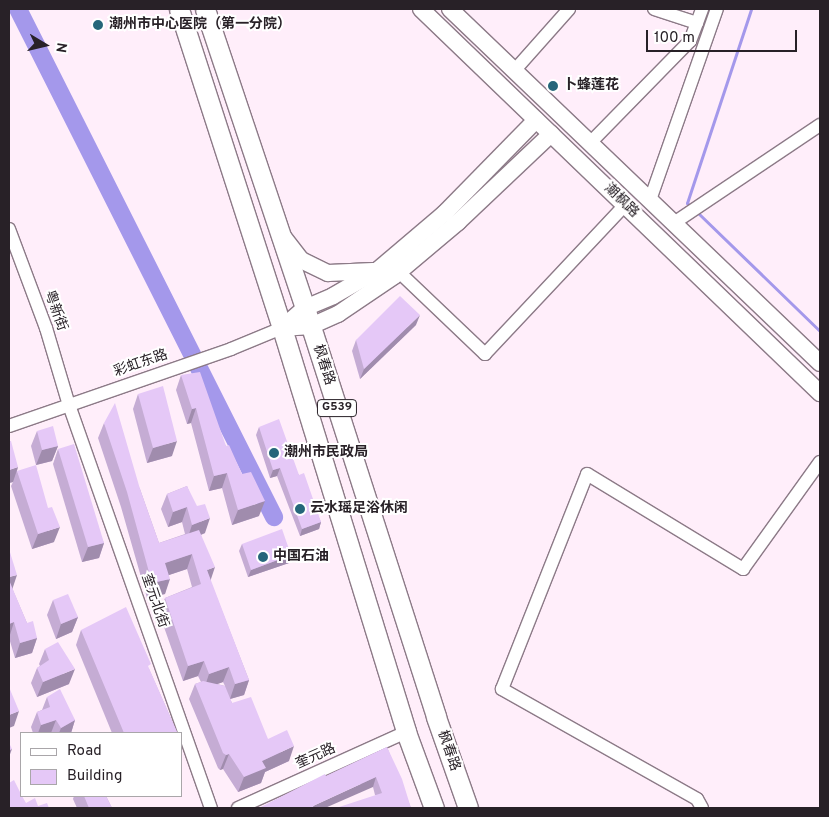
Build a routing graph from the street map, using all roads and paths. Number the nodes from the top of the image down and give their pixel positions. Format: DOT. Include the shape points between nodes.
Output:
graph roads {
  1 [pos="179,9"];
  2 [pos="205,9"];
  3 [pos="421,9"];
  4 [pos="450,9"];
  5 [pos="569,9"];
  6 [pos="654,9"];
  7 [pos="702,9"];
  8 [pos="718,9"];
  9 [pos="697,23"];
  10 [pos="514,71"];
  11 [pos="536,120"];
  12 [pos="820,125"];
  13 [pos="551,134"];
  14 [pos="590,143"];
  15 [pos="650,200"];
  16 [pos="625,205"];
  17 [pos="674,224"];
  18 [pos="9,229"];
  19 [pos="280,232"];
  20 [pos="378,270"];
  21 [pos="399,272"];
  22 [pos="305,308"];
  23 [pos="310,326"];
  24 [pos="282,328"];
  25 [pos="820,363"];
  26 [pos="820,393"];
  27 [pos="69,404"];
  28 [pos="9,426"];
  29 [pos="820,462"];
  30 [pos="406,732"];
  31 [pos="211,808"];
  32 [pos="238,808"];
  33 [pos="434,808"];
  34 [pos="468,808"];
  35 [pos="702,808"];
  1 -- 24 [label="highway, 枫春路 / G539"];
  2 -- 19 [label="highway, 枫春路 / G539"];
  3 -- 11 [label="main road, 潮枫路"];
  4 -- 10 [label="main road, 潮枫路"];
  5 -- 10 [label="street"];
  6 -- 9 [label="street"];
  7 -- 9 [label="street"];
  8 -- 15 [label="street"];
  9 -- 14 [label="street" via="690,41"];
  10 -- 14 [label="main road, 潮枫路"];
  11 -- 13 [label="main road, 潮枫路"];
  11 -- 20 [label="main road" via="445,213"];
  12 -- 17 [label="street"];
  13 -- 16 [label="main road, 潮枫路"];
  13 -- 21 [label="main road" via="458,222"];
  14 -- 15 [label="main road, 潮枫路"];
  15 -- 17 [label="main road, 潮枫路"];
  16 -- 21 [label="street" via="485,354"];
  16 -- 26 [label="main road, 潮枫路"];
  17 -- 25 [label="main road, 潮枫路"];
  18 -- 27 [label="street, 粤新街" via="46,328"];
  19 -- 20 [label="main road" via="301,260 328,272"];
  19 -- 22 [label="highway, 枫春路 / G539"];
  20 -- 22 [label="main road"];
  21 -- 23 [label="main road" via="338,314"];
  22 -- 23 [label="highway, 枫春路 / G539"];
  22 -- 24 [label="main road"];
  23 -- 24 [label="main road"];
  23 -- 34 [label="highway, 枫春路 / G539"];
  24 -- 27 [label="street, 彩虹东路" via="231,349"];
  24 -- 30 [label="highway, 枫春路 / G539"];
  27 -- 28 [label="street, 彩虹东路"];
  27 -- 31 [label="street, 奎元北街"];
  29 -- 35 [label="street" via="743,569 587,474 502,689 697,799"];
  30 -- 32 [label="street, 奎元路"];
  30 -- 33 [label="highway, 枫春路 / G539"];
}
